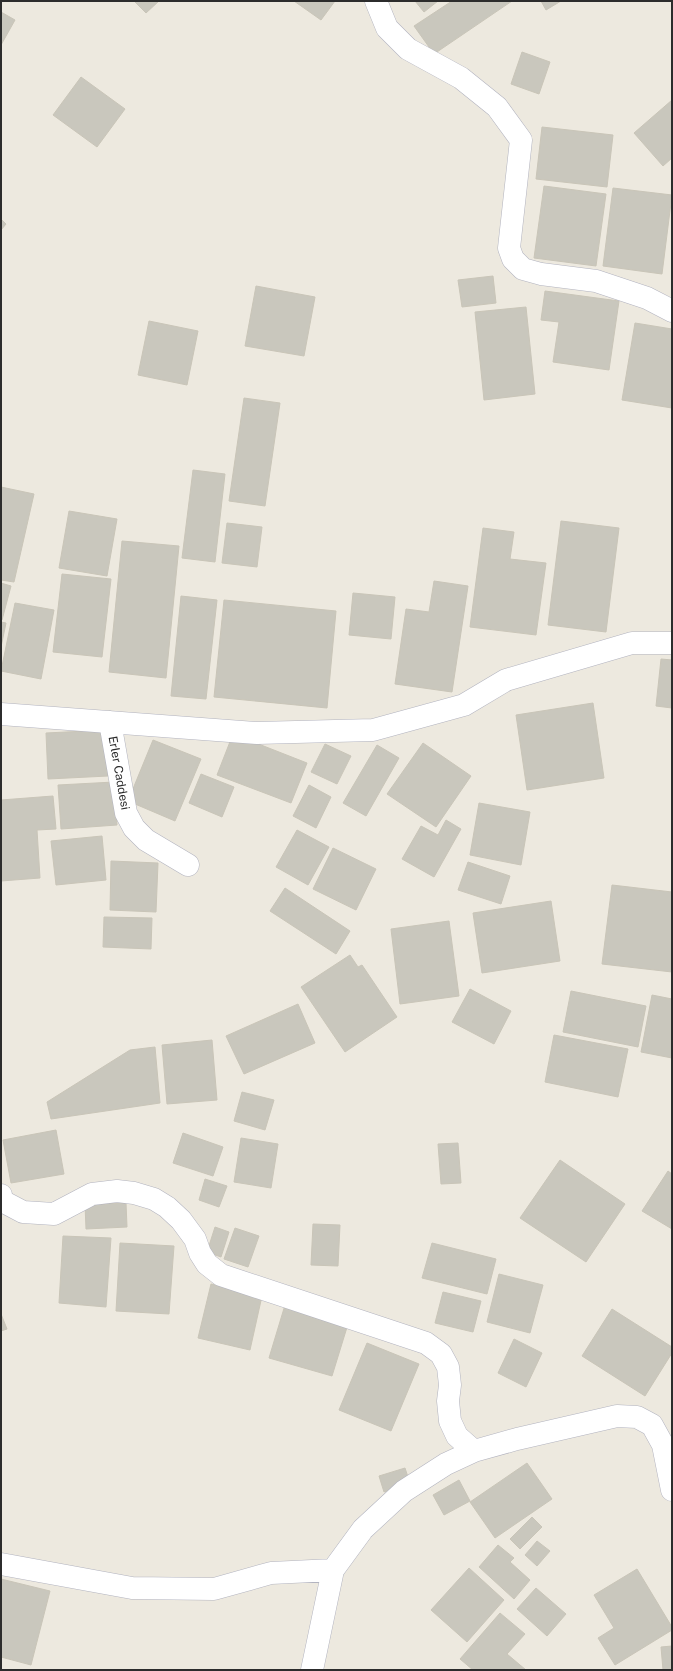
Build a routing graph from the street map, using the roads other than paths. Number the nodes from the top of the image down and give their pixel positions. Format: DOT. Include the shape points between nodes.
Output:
graph roads {
  1 [pos="376,1"];
  2 [pos="672,310"];
  3 [pos="672,643"];
  4 [pos="1,714"];
  5 [pos="110,722"];
  6 [pos="188,865"];
  7 [pos="1,1195"];
  8 [pos="474,1451"];
  9 [pos="672,1490"];
  10 [pos="1,1564"];
  11 [pos="332,1570"];
  12 [pos="312,1670"];
  1 -- 2 [label="street" via="387,28 408,49 461,78 497,107 520,140 509,248 513,259 523,269 541,274 596,281 647,298"];
  3 -- 5 [label="street" via="632,643 506,680 464,704 373,730 257,734"];
  4 -- 5 [label="street"];
  5 -- 6 [label="street, Erler Caddesi" via="126,812 134,828 146,840"];
  7 -- 8 [label="street" via="2,1201 23,1212 54,1214 92,1194 117,1191 154,1199 181,1220 195,1239 207,1264 221,1275 426,1343 441,1354 448,1367 450,1421 457,1436"];
  8 -- 9 [label="street" via="616,1416 637,1417 652,1425 663,1445"];
  8 -- 11 [label="street" via="446,1464 404,1491 363,1529"];
  10 -- 11 [label="street" via="132,1588 214,1589 271,1573"];
  11 -- 12 [label="street"];
}
